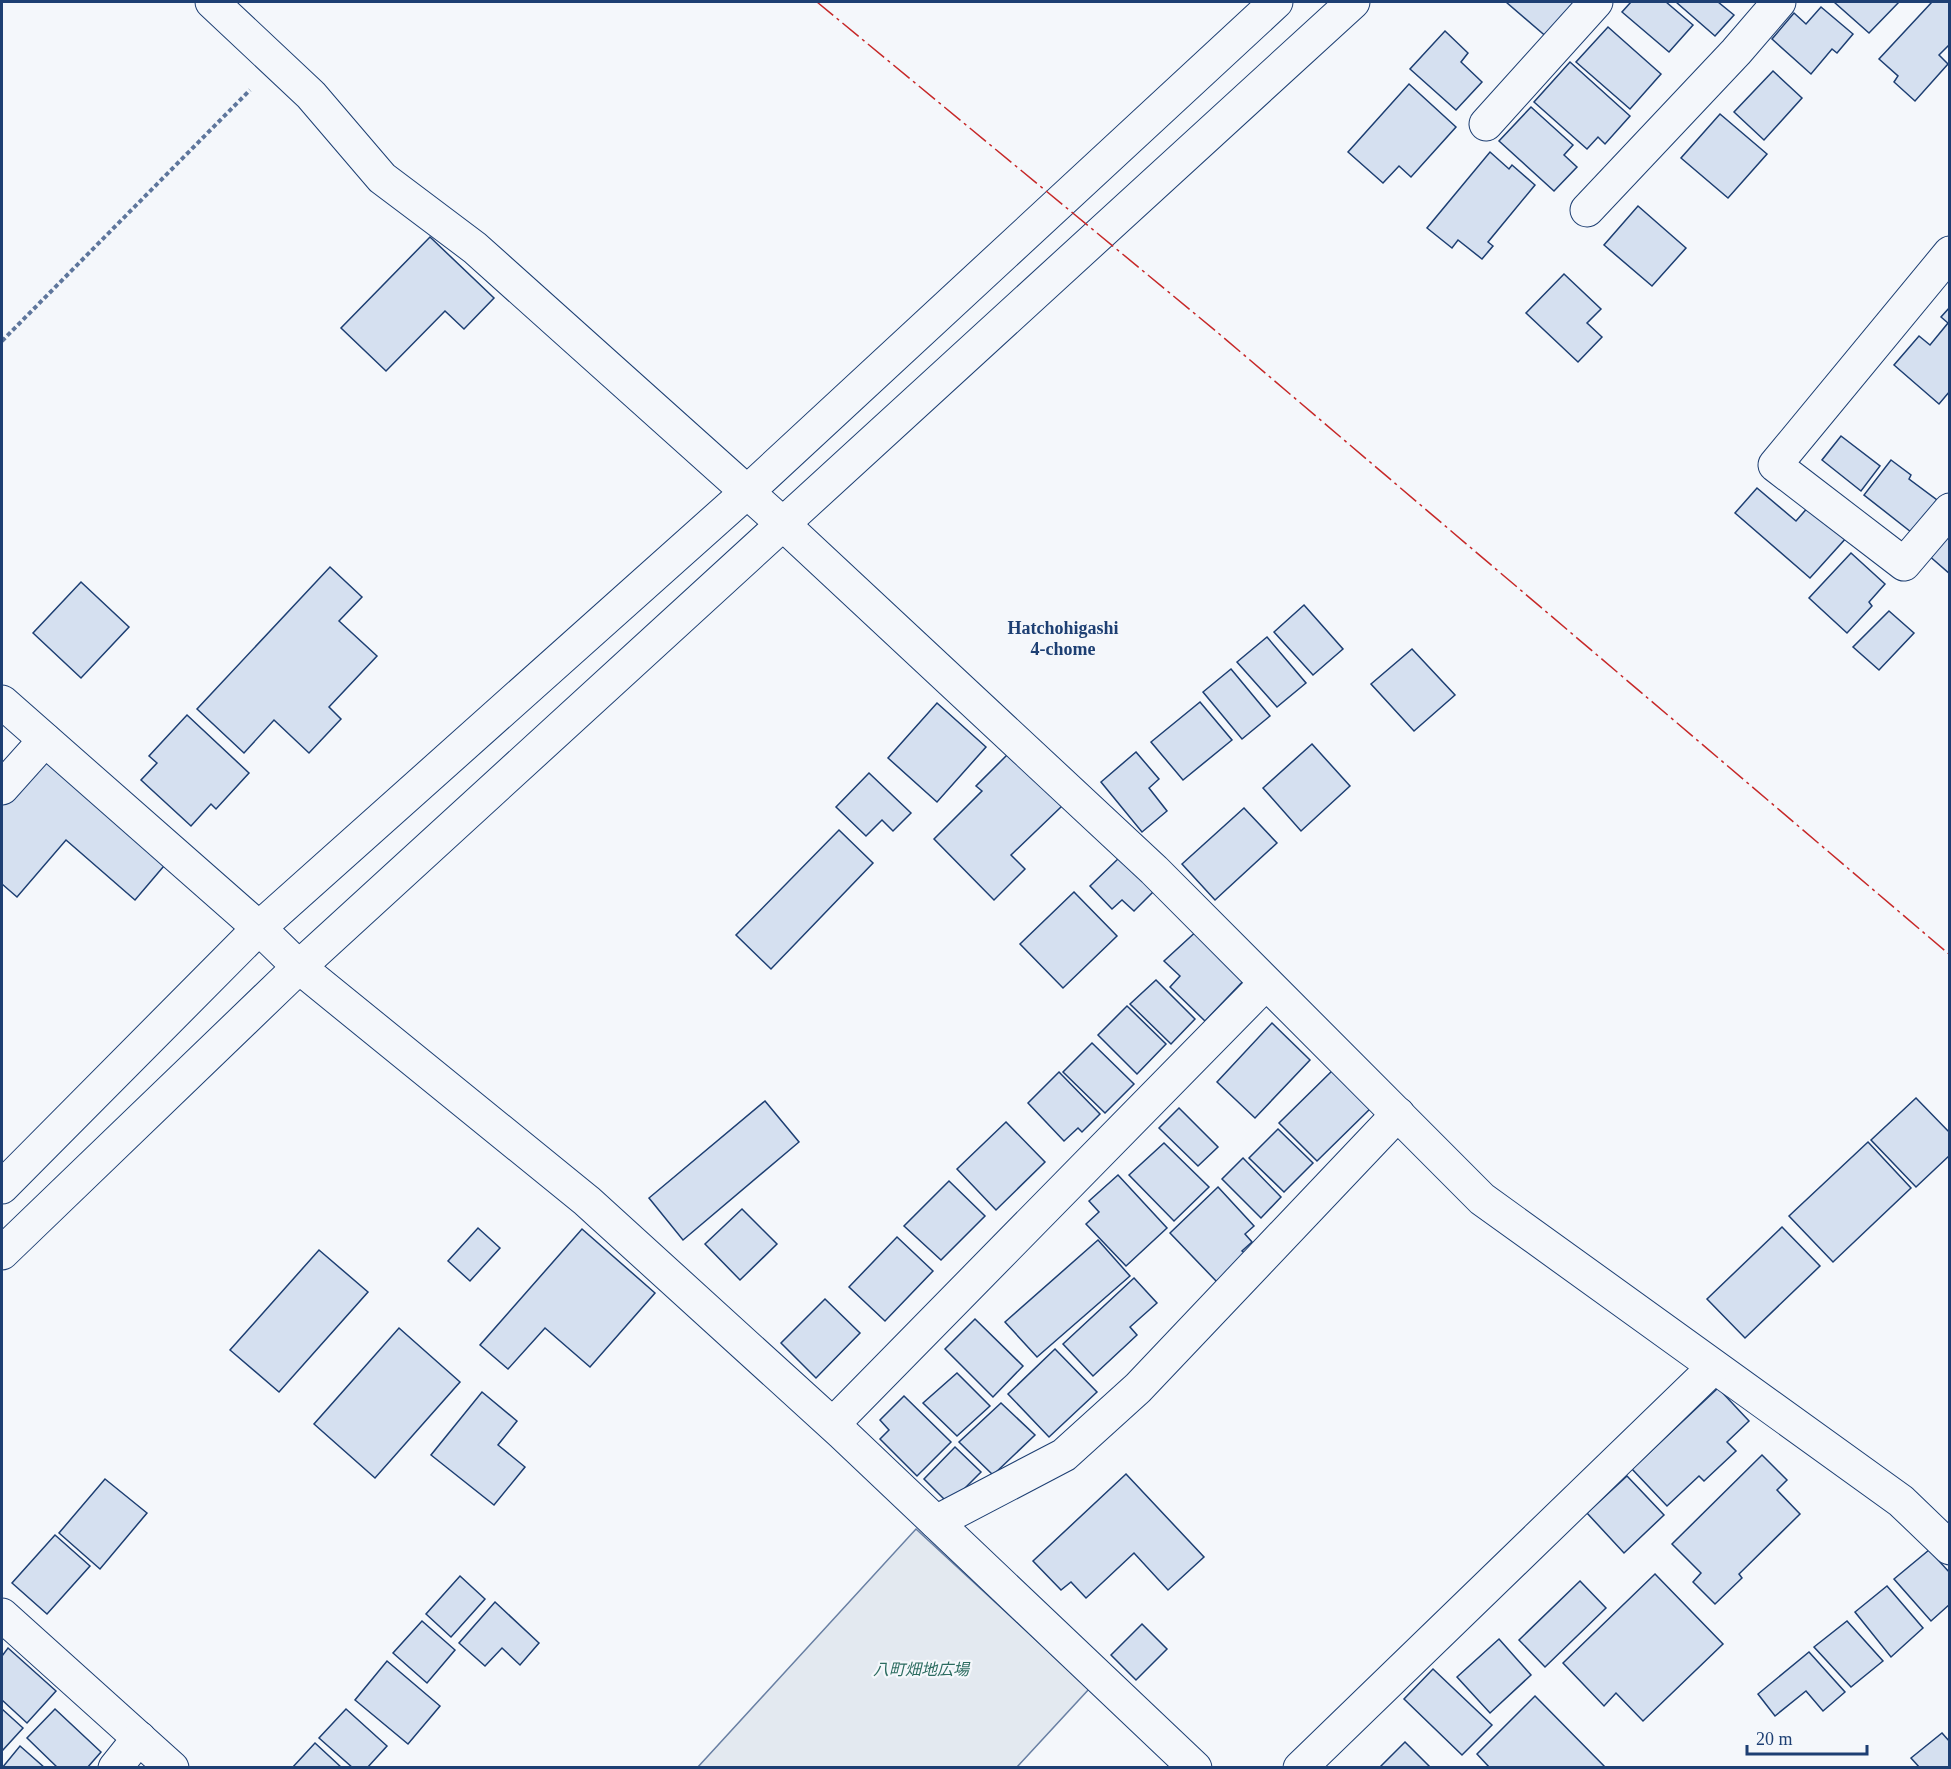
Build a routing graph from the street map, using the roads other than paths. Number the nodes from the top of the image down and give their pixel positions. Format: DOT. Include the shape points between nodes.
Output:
graph roads {
  1 [pos="212,2"];
  2 [pos="1276,2"];
  3 [pos="1353,2"];
  4 [pos="1596,2"];
  5 [pos="1779,2"];
  6 [pos="1486,124"];
  7 [pos="1587,210"];
  8 [pos="1950,254"];
  9 [pos="747,492"];
  10 [pos="1950,510"];
  11 [pos="784,525"];
  12 [pos="2,702"];
  13 [pos="45,740"];
  14 [pos="2,788"];
  15 [pos="259,928"];
  16 [pos="299,967"];
  17 [pos="1266,983"];
  18 [pos="1398,1114"];
  19 [pos="2,1187"];
  20 [pos="2,1253"];
  21 [pos="1714,1367"];
  22 [pos="833,1424"];
  23 [pos="936,1522"];
  24 [pos="1948,1542"];
  25 [pos="2,1615"];
  26 [pos="139,1738"];
  27 [pos="115,1767"];
  28 [pos="172,1767"];
  29 [pos="1195,1767"];
  30 [pos="1300,1767"];
  1 -- 9 [label="street" via="311,95 382,178 475,248"];
  2 -- 9 [label="street"];
  3 -- 11 [label="street"];
  4 -- 6 [label="street"];
  5 -- 7 [label="street"];
  8 -- 10 [label="street" via="1775,465 1904,564"];
  9 -- 11 [label="street"];
  9 -- 15 [label="street"];
  11 -- 16 [label="street"];
  11 -- 17 [label="street" via="1154,870"];
  12 -- 13 [label="street"];
  13 -- 14 [label="street"];
  13 -- 15 [label="street"];
  15 -- 16 [label="street"];
  15 -- 19 [label="street"];
  16 -- 20 [label="street"];
  16 -- 22 [label="street" via="587,1201"];
  17 -- 18 [label="street"];
  17 -- 22 [label="street"];
  18 -- 21 [label="street" via="1482,1199"];
  18 -- 23 [label="street" via="1138,1388 1064,1455"];
  21 -- 24 [label="street" via="1901,1501"];
  21 -- 30 [label="street"];
  22 -- 23 [label="street"];
  23 -- 29 [label="street"];
  25 -- 26 [label="street"];
  26 -- 27 [label="street"];
  26 -- 28 [label="street"];
}
